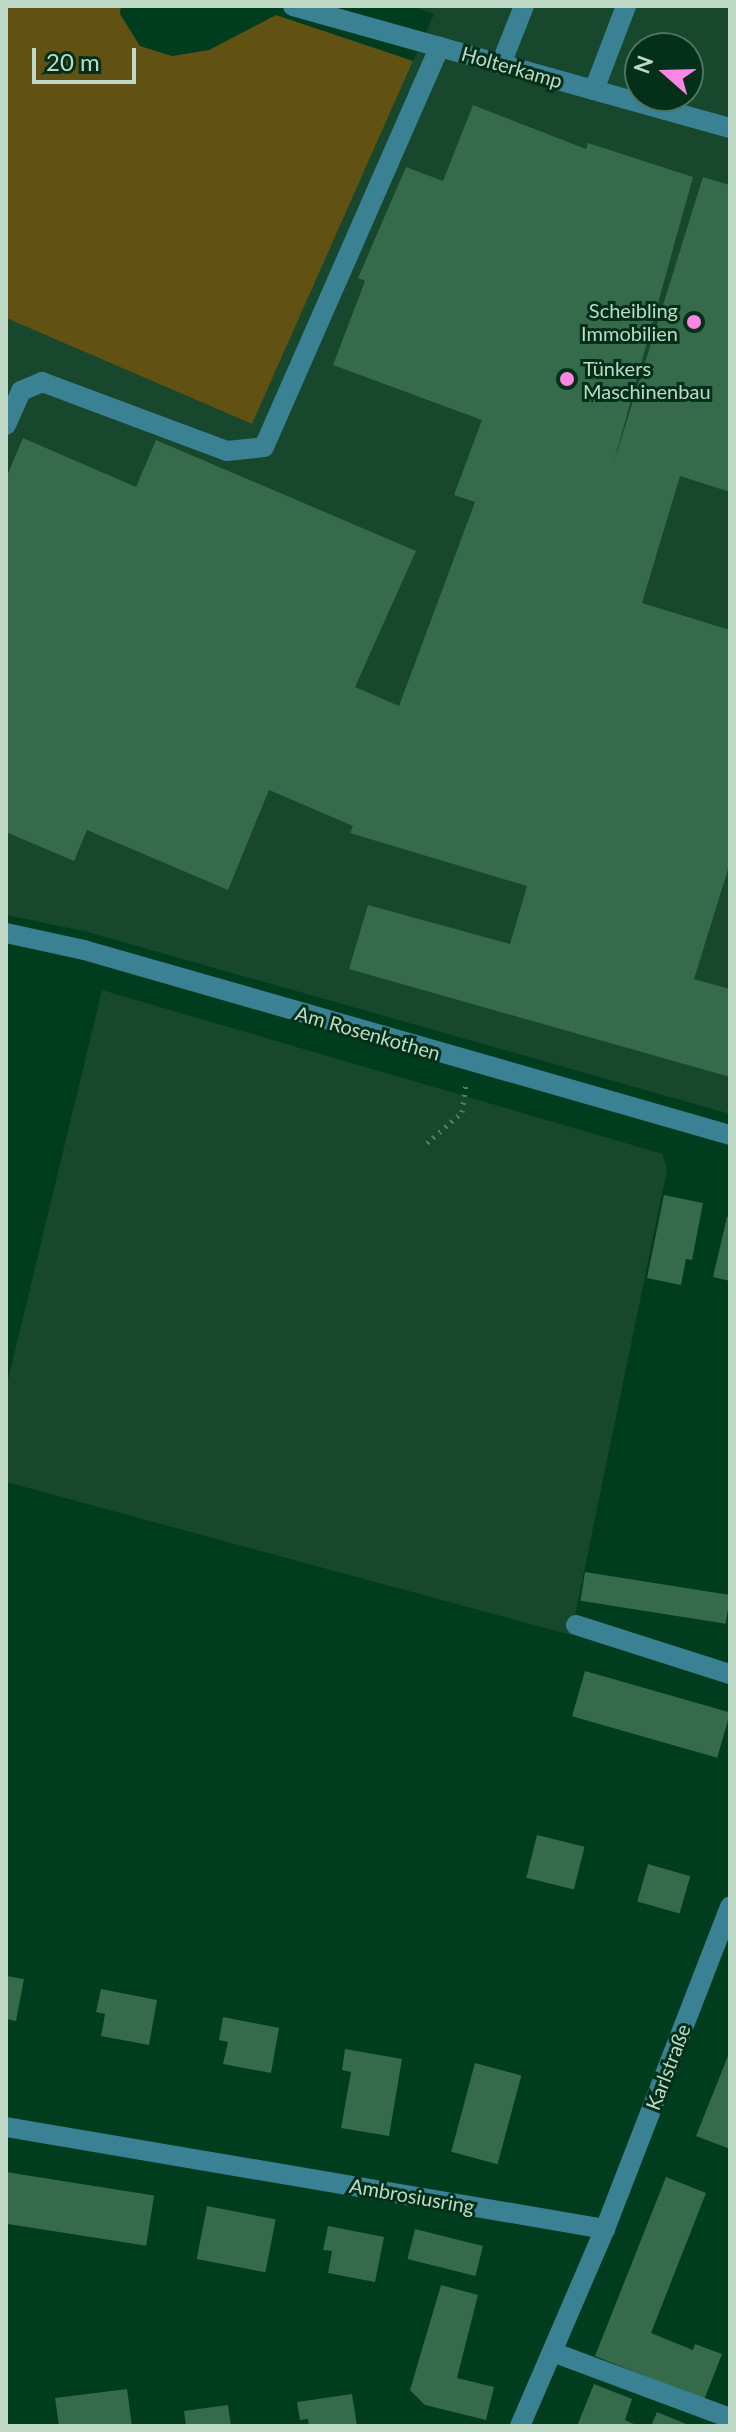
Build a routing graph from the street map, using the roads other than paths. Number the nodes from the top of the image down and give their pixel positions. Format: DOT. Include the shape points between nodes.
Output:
graph roads {
  1 [pos="293,6"];
  2 [pos="524,6"];
  3 [pos="626,6"];
  4 [pos="440,47"];
  5 [pos="501,64"];
  6 [pos="594,90"];
  7 [pos="730,128"];
  8 [pos="6,425"];
  9 [pos="6,933"];
  10 [pos="730,1135"];
  11 [pos="576,1625"];
  12 [pos="730,1674"];
  13 [pos="730,1906"];
  14 [pos="6,2127"];
  15 [pos="605,2229"];
  16 [pos="555,2353"];
  17 [pos="730,2418"];
  18 [pos="520,2426"];
  1 -- 4 [label="street, Holterkamp"];
  2 -- 5 [label="street"];
  3 -- 6 [label="street"];
  4 -- 5 [label="street, Holterkamp"];
  4 -- 8 [label="street" via="264,447 227,451 42,382 21,391"];
  5 -- 6 [label="street, Holterkamp"];
  6 -- 7 [label="street, Holterkamp"];
  9 -- 10 [label="street, Am Rosenkothen" via="84,950"];
  11 -- 12 [label="street"];
  13 -- 15 [label="street, Karlstraße"];
  14 -- 15 [label="street, Ambrosiusring"];
  15 -- 16 [label="street"];
  16 -- 17 [label="street"];
  16 -- 18 [label="street"];
}
